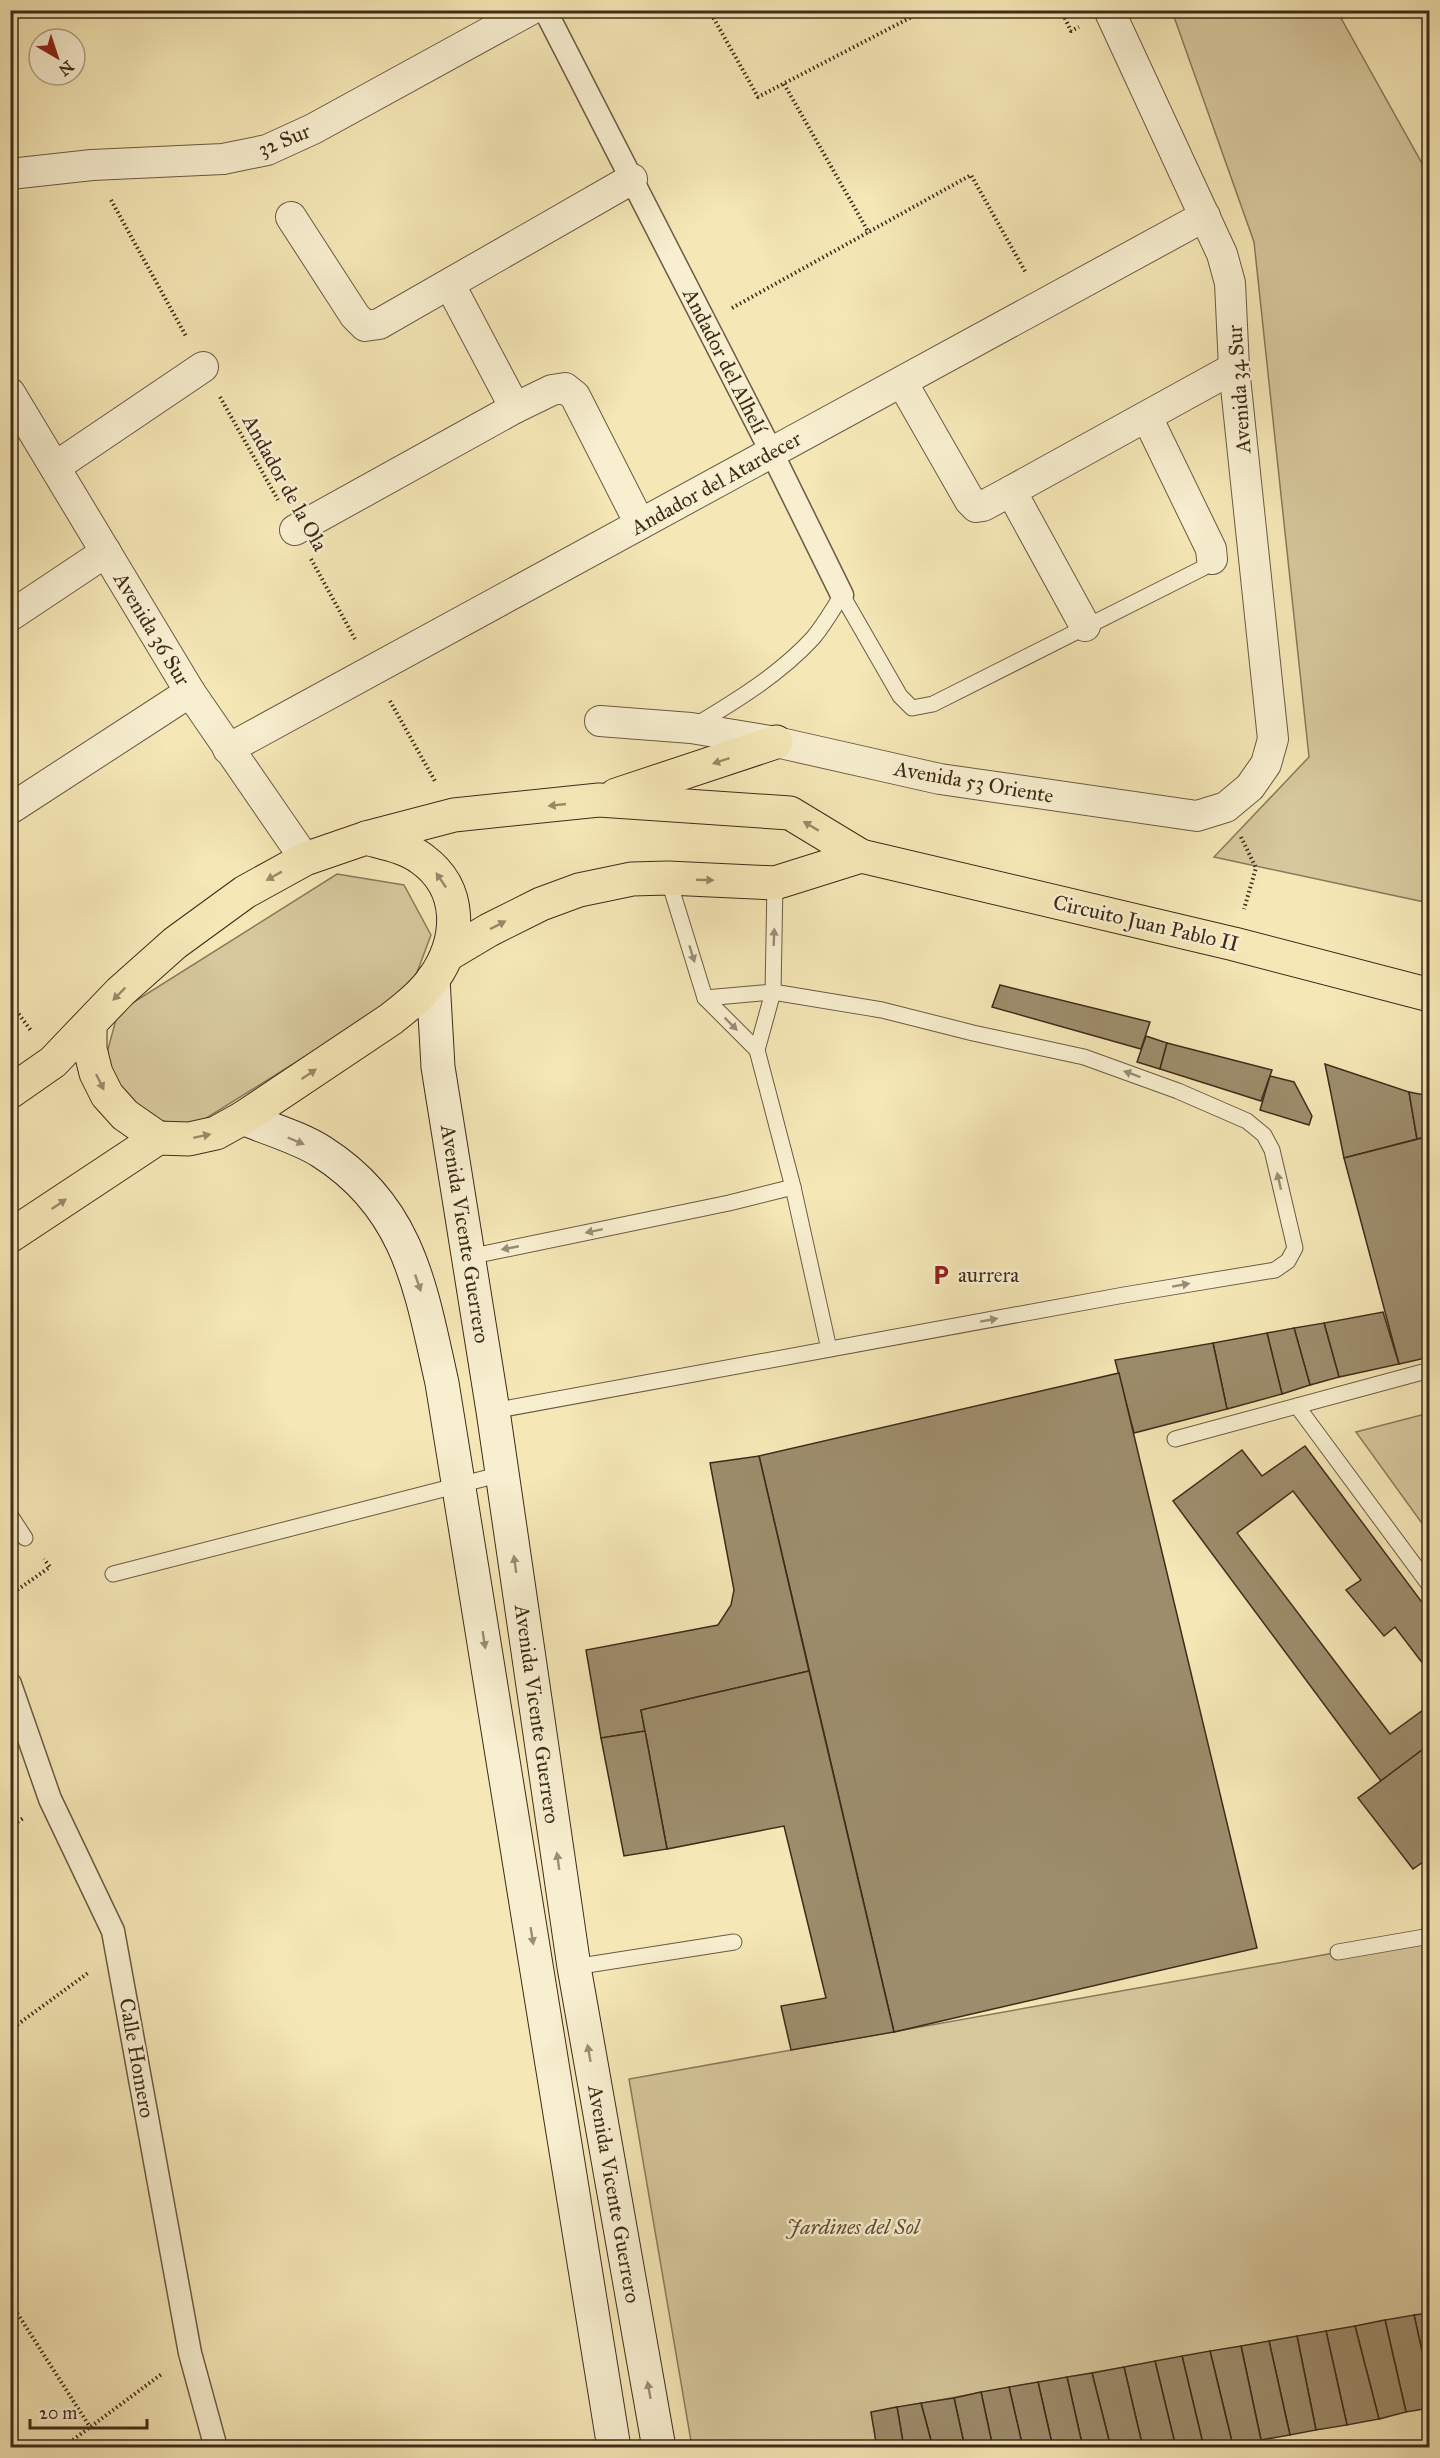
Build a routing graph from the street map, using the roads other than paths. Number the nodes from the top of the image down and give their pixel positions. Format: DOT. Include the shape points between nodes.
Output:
graph roads {
  1 [pos="530,10"];
  2 [pos="545,10"];
  3 [pos="1108,10"];
  4 [pos="10,174"];
  5 [pos="632,180"];
  6 [pos="1205,216"];
  7 [pos="291,217"];
  8 [pos="450,285"];
  9 [pos="203,367"];
  10 [pos="1234,368"];
  11 [pos="902,382"];
  12 [pos="10,393"];
  13 [pos="515,408"];
  14 [pos="1147,417"];
  15 [pos="772,453"];
  16 [pos="55,467"];
  17 [pos="1011,491"];
  18 [pos="640,524"];
  19 [pos="295,530"];
  20 [pos="106,552"];
  21 [pos="1212,559"];
  22 [pos="842,596"];
  23 [pos="10,615"];
  24 [pos="1085,626"];
  25 [pos="190,692"];
  26 [pos="600,721"];
  27 [pos="691,728"];
  28 [pos="776,742"];
  29 [pos="228,749"];
  30 [pos="1250,787"];
  31 [pos="599,800"];
  32 [pos="10,810"];
  33 [pos="366,838"];
  34 [pos="861,856"];
  35 [pos="304,859"];
  36 [pos="668,878"];
  37 [pos="776,883"];
  38 [pos="440,967"];
  39 [pos="772,992"];
  40 [pos="1430,995"];
  41 [pos="705,998"];
  42 [pos="90,1025"];
  43 [pos="757,1050"];
  44 [pos="10,1092"];
  45 [pos="243,1118"];
  46 [pos="158,1138"];
  47 [pos="793,1187"];
  48 [pos="10,1236"];
  49 [pos="468,1257"];
  50 [pos="829,1350"];
  51 [pos="1430,1370"];
  52 [pos="1297,1406"];
  53 [pos="493,1411"];
  54 [pos="1175,1439"];
  55 [pos="502,1474"];
  56 [pos="459,1486"];
  57 [pos="10,1515"];
  58 [pos="25,1538"];
  59 [pos="113,1574"];
  60 [pos="1430,1586"];
  61 [pos="10,1684"];
  62 [pos="1430,1936"];
  63 [pos="734,1942"];
  64 [pos="1338,1952"];
  65 [pos="574,1967"];
  66 [pos="216,2448"];
  67 [pos="614,2448"];
  68 [pos="659,2448"];
  1 -- 4 [label="street, 32 Sur" via="313,129 267,150 223,159 92,165"];
  2 -- 5 [label="street, Andador del Alhelí"];
  3 -- 6 [label="street, Avenida 34 Sur"];
  5 -- 8 [label="street"];
  5 -- 15 [label="street, Andador del Alhelí"];
  6 -- 10 [label="street, Avenida 34 Sur" via="1230,283"];
  6 -- 11 [label="street, Andador del Atardecer"];
  7 -- 8 [label="street" via="365,326 379,324"];
  8 -- 13 [label="street"];
  9 -- 16 [label="street"];
  10 -- 14 [label="street"];
  10 -- 30 [label="street, Avenida 34 Sur" via="1273,739 1266,764"];
  11 -- 15 [label="street, Andador del Atardecer"];
  11 -- 17 [label="street" via="970,501 976,507 983,506"];
  12 -- 16 [label="street, Avenida 36 Sur"];
  13 -- 18 [label="street" via="552,390 565,388 575,396"];
  13 -- 19 [label="street"];
  14 -- 17 [label="street"];
  14 -- 21 [label="street" via="1211,549"];
  15 -- 18 [label="street, Andador del Atardecer"];
  15 -- 22 [label="street, Andador del Alhelí"];
  16 -- 20 [label="street, Avenida 36 Sur"];
  17 -- 24 [label="street"];
  18 -- 29 [label="street, Andador del Atardecer"];
  20 -- 23 [label="street"];
  20 -- 25 [label="street, Avenida 36 Sur"];
  21 -- 24 [label="lane" via="1203,568"];
  22 -- 24 [label="lane" via="900,696 912,708 933,704"];
  22 -- 27 [label="lane" via="798,653 735,702"];
  25 -- 29 [label="street, Avenida 36 Sur"];
  25 -- 32 [label="street"];
  26 -- 27 [label="street, Avenida 53 Oriente"];
  27 -- 28 [label="street, Avenida 53 Oriente"];
  28 -- 30 [label="street, Avenida 53 Oriente" via="940,779 1197,816 1226,807"];
  28 -- 31 [label="main road, one-way"];
  29 -- 35 [label="street, Avenida 36 Sur"];
  31 -- 33 [label="main road, Circuito Juan Pablo II, one-way" via="454,815"];
  34 -- 31 [label="main road, Circuito Juan Pablo II, one-way" via="790,813"];
  33 -- 35 [label="main road, Circuito Juan Pablo II"];
  38 -- 33 [label="main road, one-way" via="453,936 451,894 440,875 421,858"];
  34 -- 37 [label="main road"];
  34 -- 40 [label="main road, Circuito Juan Pablo II" via="1234,944"];
  35 -- 42 [label="main road, Circuito Juan Pablo II, one-way" via="245,892 175,943"];
  36 -- 37 [label="main road, one-way"];
  38 -- 36 [label="main road, one-way" via="489,930 570,893 632,879"];
  36 -- 41 [label="lane, one-way"];
  39 -- 37 [label="lane, one-way"];
  45 -- 38 [label="main road, one-way" via="391,1019 413,1001"];
  38 -- 49 [label="main road, Avenida Vicente Guerrero" via="438,1067"];
  39 -- 41 [label="lane"];
  39 -- 43 [label="lane"];
  50 -- 39 [label="lane, one-way" via="1275,1270 1288,1261 1295,1248 1272,1150 1264,1135 1247,1121 1084,1057 882,1010"];
  41 -- 43 [label="lane, one-way"];
  42 -- 44 [label="main road, Circuito Juan Pablo II" via="53,1062"];
  42 -- 46 [label="main road, one-way" via="90,1049 107,1095 125,1115"];
  43 -- 47 [label="lane"];
  46 -- 45 [label="main road, one-way" via="189,1139 216,1133"];
  45 -- 56 [label="main road, Avenida Vicente Guerrero, one-way" via="321,1151 380,1204 404,1241 433,1341"];
  48 -- 46 [label="main road, one-way"];
  47 -- 49 [label="lane, one-way"];
  47 -- 50 [label="lane"];
  49 -- 53 [label="main road, Avenida Vicente Guerrero"];
  50 -- 53 [label="lane"];
  51 -- 52 [label="lane"];
  52 -- 54 [label="lane"];
  52 -- 60 [label="lane"];
  53 -- 55 [label="main road, Avenida Vicente Guerrero"];
  55 -- 56 [label="lane"];
  65 -- 55 [label="main road, Avenida Vicente Guerrero, one-way"];
  56 -- 59 [label="lane"];
  56 -- 67 [label="main road, Avenida Vicente Guerrero, one-way"];
  57 -- 58 [label="lane"];
  61 -- 66 [label="street, Calle Homero" via="50,1799 113,1931 190,2353"];
  62 -- 64 [label="lane"];
  63 -- 65 [label="lane"];
  68 -- 65 [label="main road, Avenida Vicente Guerrero, one-way"];
}
